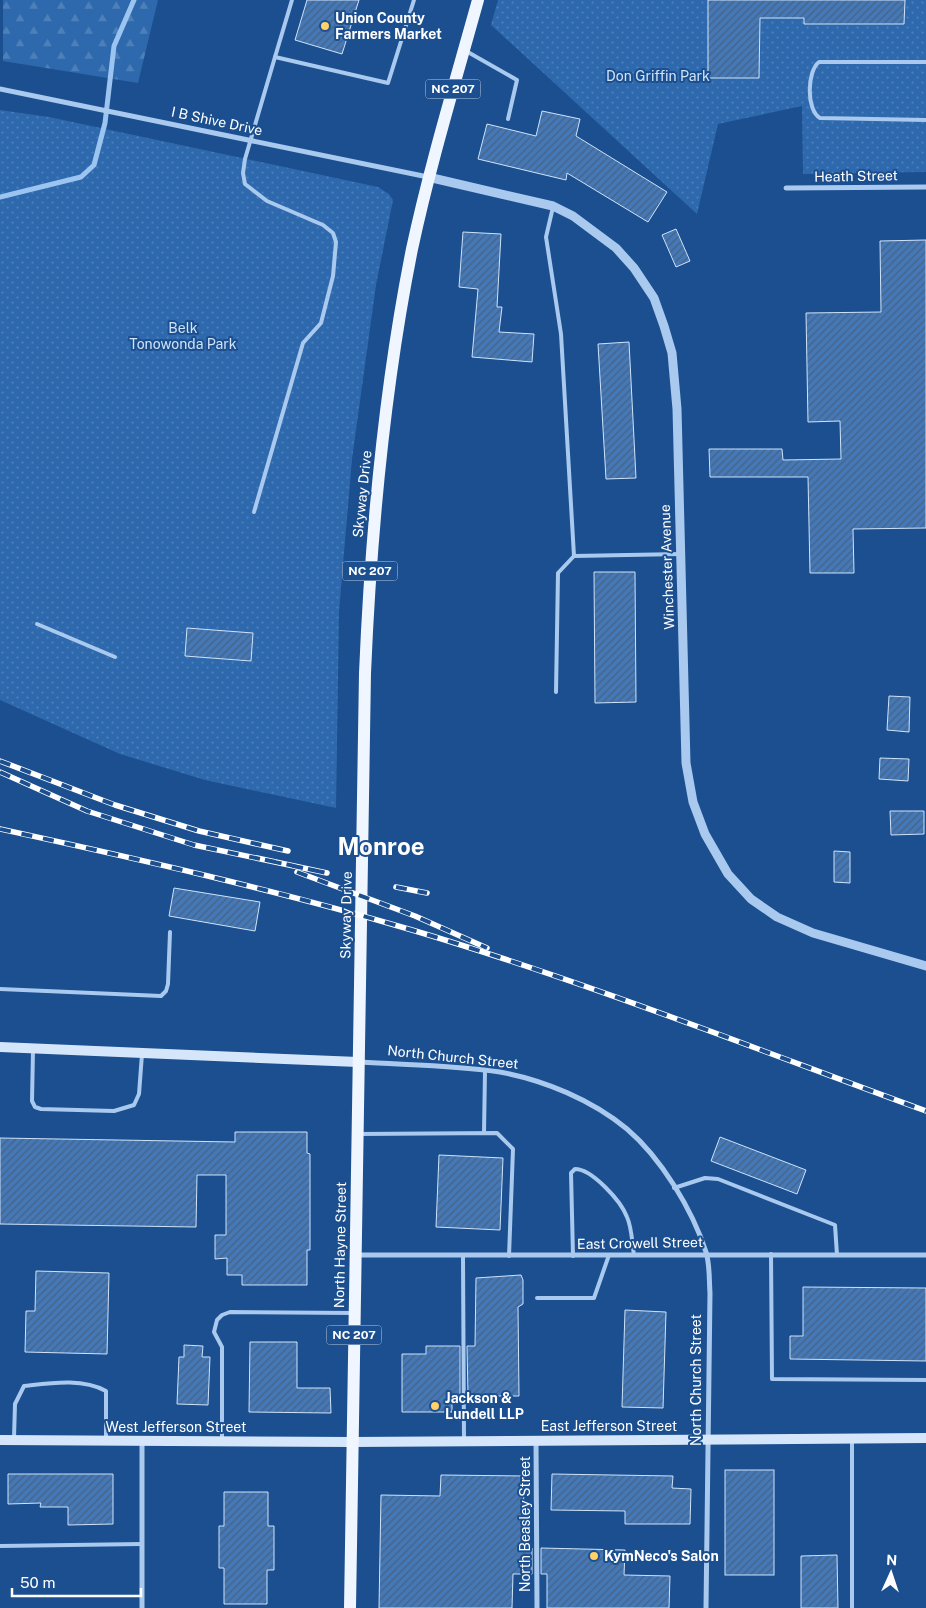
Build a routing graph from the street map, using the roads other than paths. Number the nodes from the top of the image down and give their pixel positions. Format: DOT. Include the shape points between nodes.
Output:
graph roads {
  1 [pos="292,0"];
  2 [pos="414,0"];
  3 [pos="478,0"];
  4 [pos="464,50"];
  5 [pos="275,56"];
  6 [pos="926,62"];
  7 [pos="0,88"];
  8 [pos="508,120"];
  9 [pos="926,120"];
  10 [pos="250,140"];
  11 [pos="428,178"];
  12 [pos="926,187"];
  13 [pos="786,188"];
  14 [pos="553,206"];
  15 [pos="254,512"];
  16 [pos="681,554"];
  17 [pos="574,556"];
  18 [pos="37,624"];
  19 [pos="115,657"];
  20 [pos="556,692"];
  21 [pos="170,932"];
  22 [pos="926,966"];
  23 [pos="0,989"];
  24 [pos="0,1047"];
  25 [pos="33,1048"];
  26 [pos="142,1053"];
  27 [pos="358,1062"];
  28 [pos="485,1071"];
  29 [pos="484,1133"];
  30 [pos="357,1134"];
  31 [pos="674,1188"];
  32 [pos="706,1254"];
  33 [pos="771,1254"];
  34 [pos="837,1254"];
  35 [pos="355,1255"];
  36 [pos="609,1255"];
  37 [pos="634,1255"];
  38 [pos="926,1255"];
  39 [pos="463,1256"];
  40 [pos="509,1256"];
  41 [pos="573,1256"];
  42 [pos="537,1298"];
  43 [pos="354,1313"];
  44 [pos="926,1380"];
  45 [pos="852,1438"];
  46 [pos="926,1438"];
  47 [pos="709,1439"];
  48 [pos="0,1440"];
  49 [pos="14,1440"];
  50 [pos="536,1440"];
  51 [pos="106,1441"];
  52 [pos="142,1441"];
  53 [pos="222,1441"];
  54 [pos="464,1441"];
  55 [pos="352,1442"];
  56 [pos="142,1544"];
  57 [pos="0,1546"];
  58 [pos="142,1608"];
  59 [pos="350,1608"];
  60 [pos="537,1608"];
  61 [pos="706,1608"];
  62 [pos="852,1608"];
  1 -- 5 [label="lane"];
  2 -- 5 [label="lane" via="388,83"];
  3 -- 4 [label="main road, Skyway Drive / NC 207"];
  4 -- 8 [label="lane" via="517,80"];
  4 -- 11 [label="main road, Skyway Drive / NC 207"];
  5 -- 10 [label="lane"];
  6 -- 9 [label="lane" via="820,62 814,66 812,74 811,106 820,118"];
  7 -- 10 [label="street, I B Shive Drive"];
  10 -- 11 [label="street, I B Shive Drive"];
  10 -- 15 [label="lane" via="243,173 246,184 267,200 323,225 333,233 336,242 333,276 321,323 303,343"];
  11 -- 14 [label="street, Winchester Avenue"];
  11 -- 27 [label="main road, Skyway Drive / NC 207" via="401,308 373,522 365,673"];
  12 -- 13 [label="street, Heath Street"];
  14 -- 16 [label="street, Winchester Avenue" via="573,216 616,248 654,298 672,353"];
  14 -- 17 [label="lane" via="546,237 561,334"];
  16 -- 17 [label="lane"];
  16 -- 22 [label="street, Winchester Avenue" via="686,763 692,802 728,874 751,900 777,917 813,932"];
  17 -- 20 [label="lane" via="558,573"];
  18 -- 19 [label="lane"];
  21 -- 23 [label="lane" via="168,984 161,996"];
  24 -- 25 [label="main road, North Church Street"];
  25 -- 26 [label="main road, North Church Street"];
  25 -- 26 [label="lane" via="32,1101 41,1109 114,1111 134,1104 139,1094"];
  26 -- 27 [label="main road, North Church Street"];
  27 -- 28 [label="street, North Church Street"];
  27 -- 30 [label="main road, North Hayne Street / NC 207"];
  28 -- 29 [label="lane"];
  28 -- 31 [label="street, North Church Street" via="526,1078 558,1089 593,1107 627,1129 665,1170"];
  29 -- 30 [label="lane"];
  29 -- 40 [label="lane" via="497,1133 513,1149"];
  30 -- 35 [label="main road, North Hayne Street / NC 207"];
  31 -- 32 [label="street, North Church Street"];
  31 -- 34 [label="lane" via="705,1178 718,1179 835,1225"];
  32 -- 33 [label="street, East Crowell Street"];
  32 -- 37 [label="street, East Crowell Street"];
  32 -- 47 [label="street, North Church Street" via="710,1293"];
  33 -- 34 [label="street, East Crowell Street"];
  33 -- 44 [label="lane" via="772,1379"];
  34 -- 38 [label="street, East Crowell Street"];
  35 -- 39 [label="street, East Crowell Street"];
  35 -- 43 [label="main road, North Hayne Street / NC 207"];
  36 -- 37 [label="street, East Crowell Street"];
  36 -- 41 [label="street, East Crowell Street"];
  36 -- 42 [label="lane" via="594,1298"];
  37 -- 41 [label="lane" via="623,1207 587,1172 574,1169 571,1173"];
  39 -- 40 [label="street, East Crowell Street"];
  39 -- 54 [label="lane"];
  40 -- 41 [label="street, East Crowell Street"];
  43 -- 53 [label="lane" via="230,1312 222,1315 214,1332 222,1347"];
  43 -- 55 [label="main road, North Hayne Street / NC 207"];
  45 -- 46 [label="main road, East Jefferson Street"];
  45 -- 47 [label="main road, East Jefferson Street"];
  45 -- 62 [label="lane"];
  47 -- 50 [label="main road, East Jefferson Street"];
  47 -- 61 [label="street, North Church Street"];
  48 -- 49 [label="main road, West Jefferson Street"];
  49 -- 51 [label="main road, West Jefferson Street"];
  49 -- 51 [label="lane" via="15,1404 24,1386 54,1383 93,1384 106,1392"];
  50 -- 54 [label="main road, East Jefferson Street"];
  50 -- 60 [label="street, North Beasley Street"];
  51 -- 52 [label="main road, West Jefferson Street"];
  52 -- 53 [label="main road, West Jefferson Street"];
  52 -- 56 [label="street"];
  53 -- 55 [label="main road, West Jefferson Street"];
  54 -- 55 [label="main road, East Jefferson Street"];
  55 -- 59 [label="main road, North Hayne Street / NC 207"];
  56 -- 57 [label="lane"];
  56 -- 58 [label="street"];
}
